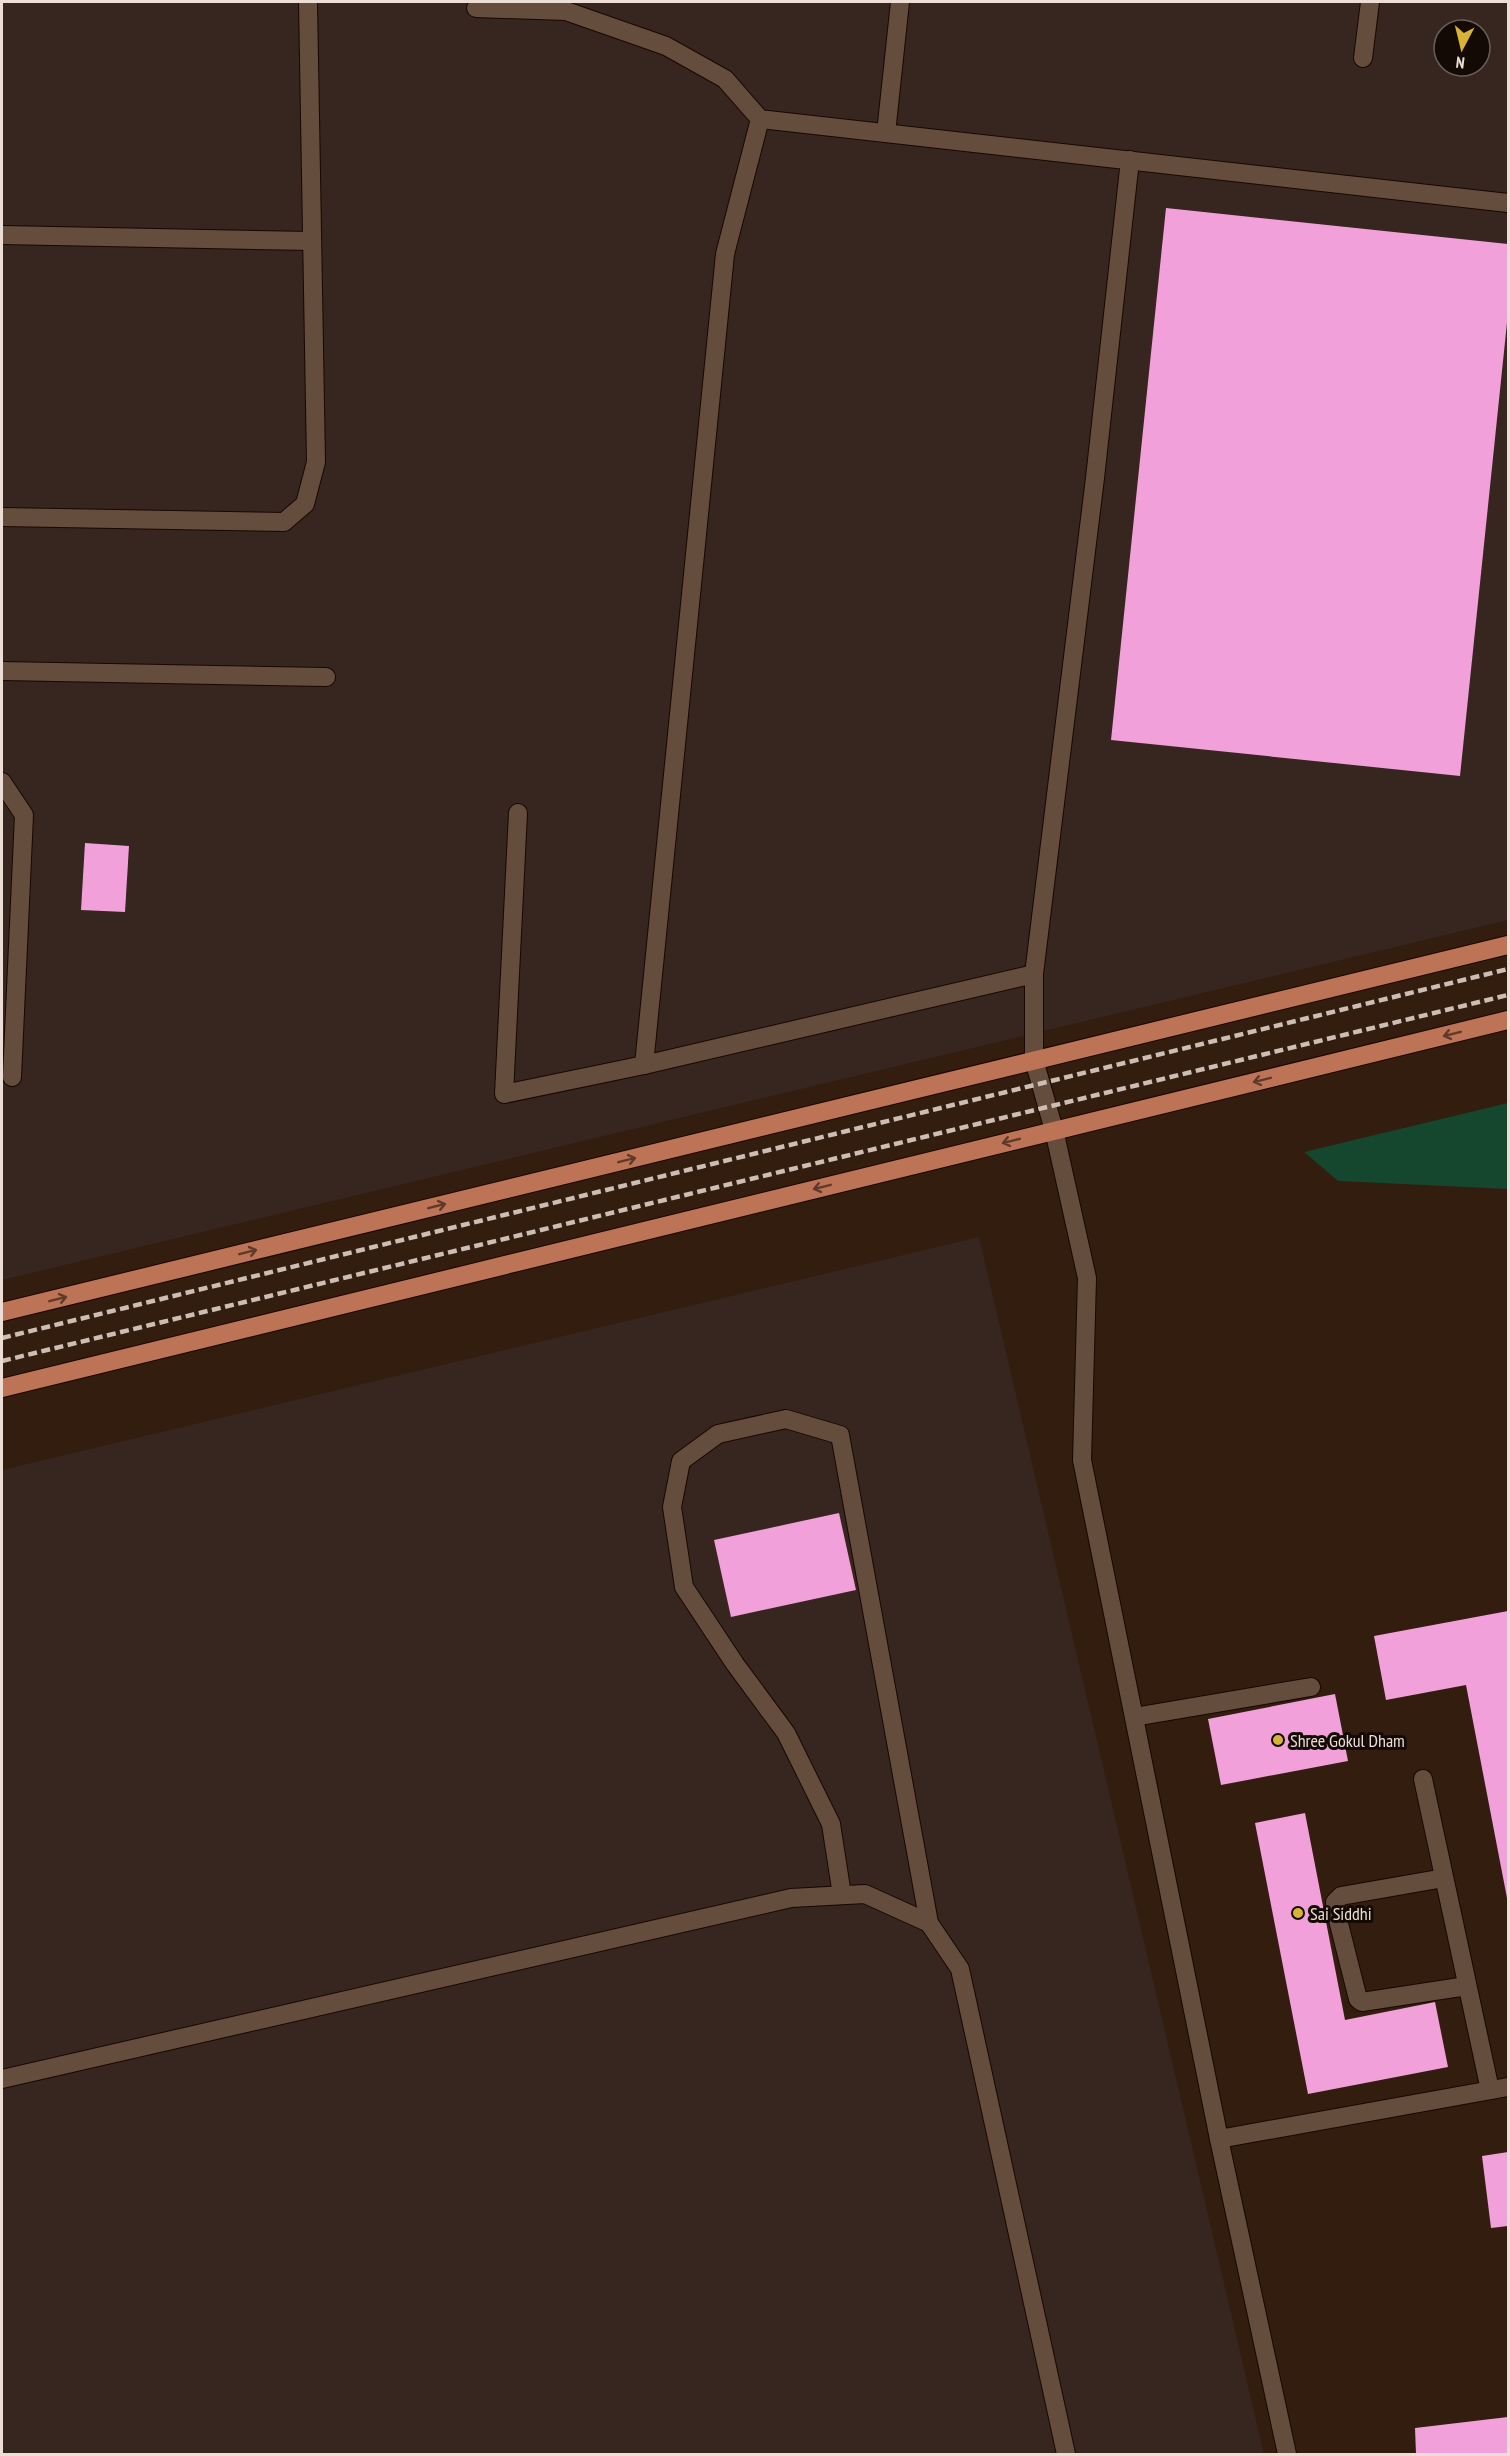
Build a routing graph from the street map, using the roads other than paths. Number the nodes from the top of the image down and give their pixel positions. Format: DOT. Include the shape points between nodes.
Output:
graph roads {
  1 [pos="308,2"];
  2 [pos="900,2"];
  3 [pos="1370,2"];
  4 [pos="476,8"];
  5 [pos="1363,58"];
  6 [pos="760,119"];
  7 [pos="886,133"];
  8 [pos="1130,160"];
  9 [pos="1509,203"];
  10 [pos="2,235"];
  11 [pos="312,241"];
  12 [pos="2,517"];
  13 [pos="2,671"];
  14 [pos="326,677"];
  15 [pos="2,782"];
  16 [pos="518,813"];
  17 [pos="1509,945"];
  18 [pos="1034,974"];
  19 [pos="1509,1020"];
  20 [pos="1034,1060"];
  21 [pos="644,1065"];
  22 [pos="12,1077"];
  23 [pos="1054,1130"];
  24 [pos="2,1312"];
  25 [pos="2,1388"];
  26 [pos="1311,1687"];
  27 [pos="1134,1717"];
  28 [pos="1423,1779"];
  29 [pos="1444,1878"];
  30 [pos="842,1896"];
  31 [pos="929,1923"];
  32 [pos="1467,1986"];
  33 [pos="2,2079"];
  34 [pos="1509,2087"];
  35 [pos="1490,2091"];
  36 [pos="1219,2139"];
  37 [pos="1066,2454"];
  38 [pos="1287,2454"];
  1 -- 11 [label="street"];
  2 -- 7 [label="street"];
  3 -- 5 [label="street"];
  4 -- 6 [label="street" via="566,11 666,46 725,79"];
  6 -- 7 [label="street"];
  6 -- 21 [label="street" via="725,254"];
  7 -- 8 [label="street"];
  8 -- 9 [label="street"];
  8 -- 18 [label="street"];
  10 -- 11 [label="street"];
  11 -- 12 [label="street" via="316,462 305,504 284,522"];
  13 -- 14 [label="street"];
  15 -- 22 [label="street" via="24,815"];
  16 -- 21 [label="street" via="504,1094"];
  17 -- 20 [label="main road"];
  18 -- 20 [label="street"];
  18 -- 21 [label="street"];
  19 -- 23 [label="main road, one-way"];
  20 -- 23 [label="street"];
  24 -- 20 [label="main road, one-way"];
  23 -- 25 [label="main road, one-way"];
  23 -- 27 [label="street" via="1087,1278 1082,1460"];
  26 -- 27 [label="street"];
  27 -- 36 [label="street"];
  28 -- 29 [label="street"];
  29 -- 32 [label="street"];
  29 -- 32 [label="street" via="1341,1896 1335,1908 1358,2000"];
  30 -- 31 [label="street" via="865,1894"];
  30 -- 31 [label="street" via="831,1824 786,1733 684,1587 672,1507 681,1461 718,1434 786,1419 840,1435"];
  30 -- 33 [label="street" via="791,1898"];
  31 -- 37 [label="street" via="960,1969"];
  32 -- 35 [label="street"];
  34 -- 35 [label="street"];
  35 -- 36 [label="street"];
  36 -- 38 [label="street"];
}
